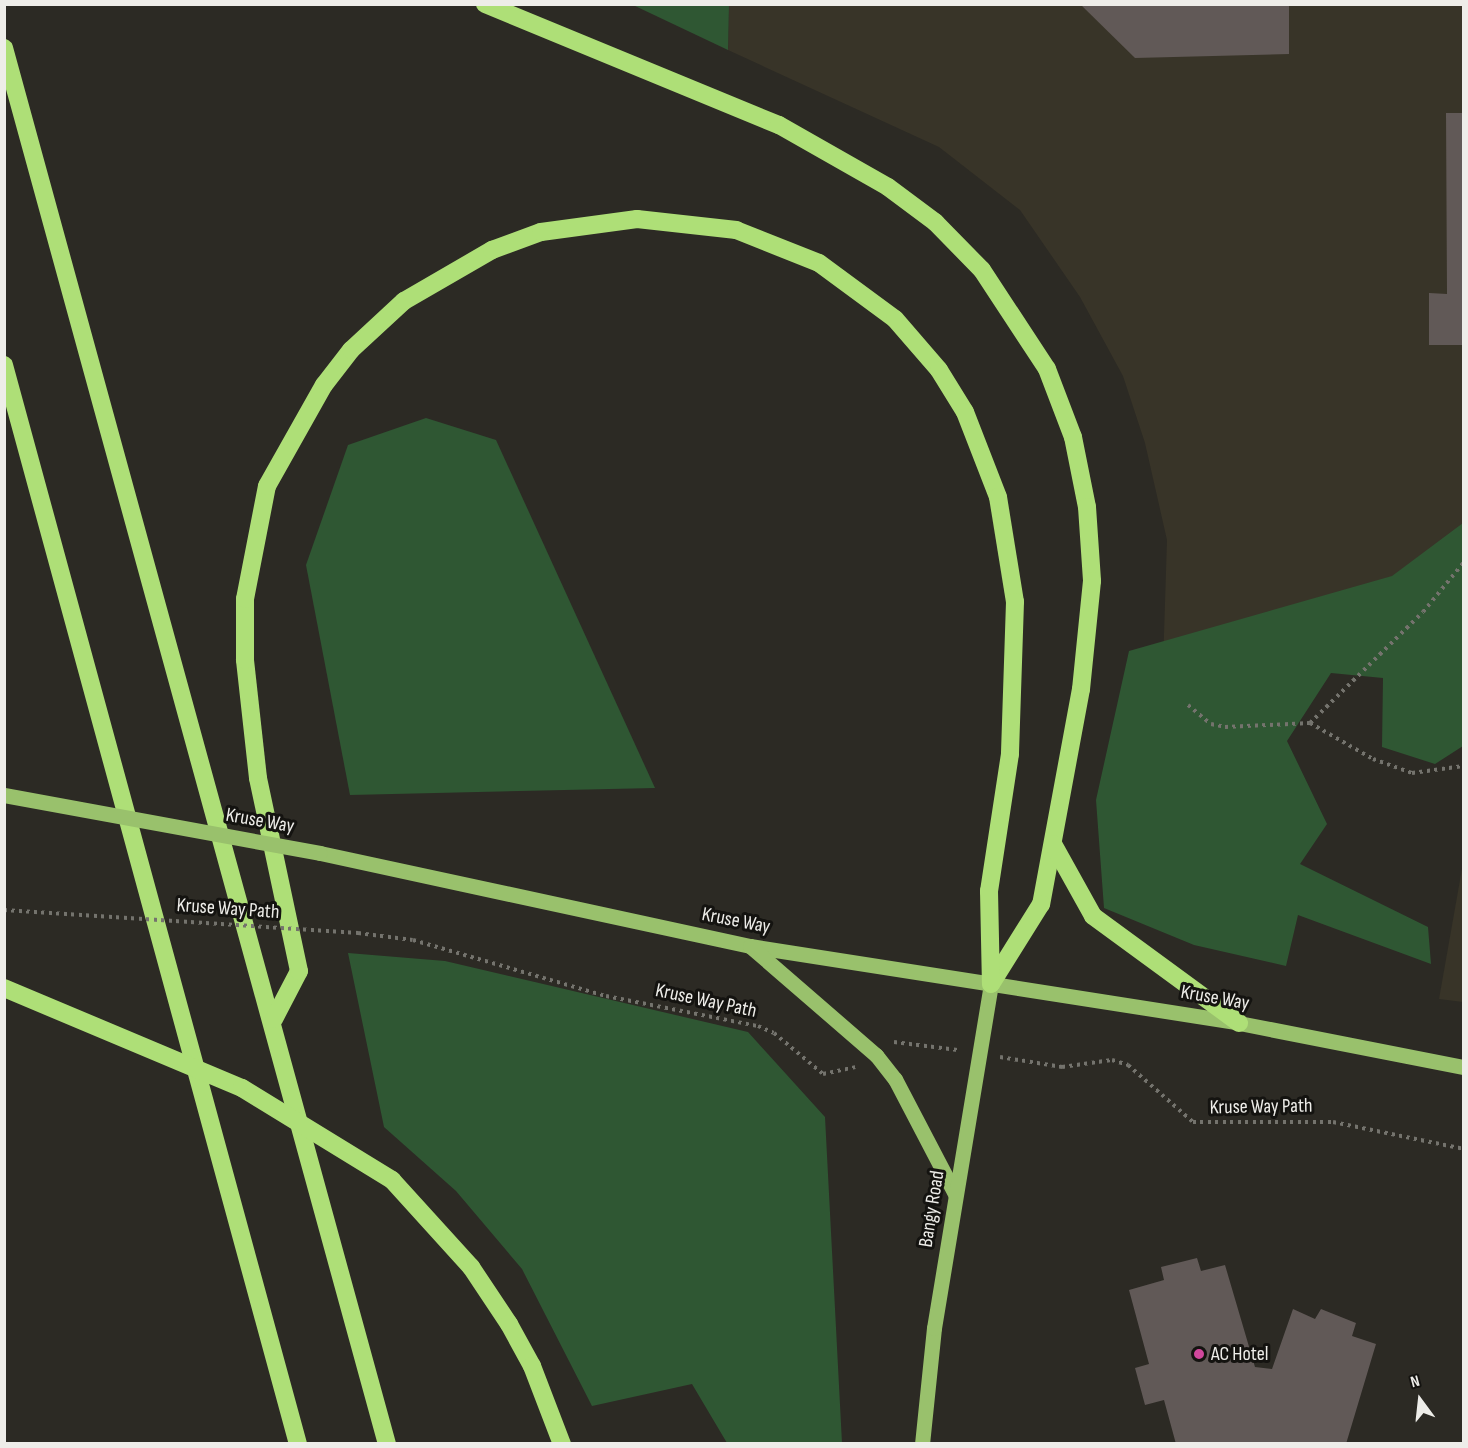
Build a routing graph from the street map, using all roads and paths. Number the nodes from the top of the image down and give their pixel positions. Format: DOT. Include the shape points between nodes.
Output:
graph roads {
  1 [pos="485,4"];
  2 [pos="4,48"];
  3 [pos="4,365"];
  4 [pos="1464,562"];
  5 [pos="1188,705"];
  6 [pos="1310,723"];
  7 [pos="1464,766"];
  8 [pos="4,795"];
  9 [pos="1053,844"];
  10 [pos="4,910"];
  11 [pos="750,946"];
  12 [pos="991,984"];
  13 [pos="4,988"];
  14 [pos="274,1019"];
  15 [pos="1239,1023"];
  16 [pos="981,1054"];
  17 [pos="876,1055"];
  18 [pos="1464,1067"];
  19 [pos="1464,1149"];
  20 [pos="955,1194"];
  21 [pos="298,1443"];
  22 [pos="387,1443"];
  23 [pos="562,1443"];
  24 [pos="922,1443"];
  1 -- 9 [label="highway" via="779,125 839,157 935,222 982,270 1020,325 1047,369 1073,437 1088,507 1092,581 1081,689"];
  2 -- 14 [label="highway"];
  3 -- 21 [label="highway"];
  4 -- 6 [label="path" via="1423,612"];
  5 -- 6 [label="path" via="1211,724 1225,727"];
  6 -- 7 [label="path" via="1373,759 1412,774"];
  8 -- 11 [label="main road, Kruse Way, bridge" via="369,864"];
  9 -- 12 [label="highway" via="1041,904"];
  9 -- 15 [label="highway" via="1093,916"];
  10 -- 17 [label="path, Kruse Way Path, bridge" via="413,940 606,996 758,1026 774,1033 823,1074 839,1075"];
  11 -- 12 [label="main road, Kruse Way"];
  11 -- 17 [label="main road"];
  12 -- 14 [label="highway" via="989,891 1010,754 1015,602 998,496 965,412 939,370 895,319 819,263 736,230 637,219 540,232 492,250 404,301 351,350 324,385 267,486 245,600 245,660 258,778 299,971"];
  12 -- 15 [label="main road, Kruse Way"];
  12 -- 16 [label="main road, Bangy Road"];
  13 -- 23 [label="highway, bridge" via="243,1088 392,1180 471,1268 509,1324 532,1365"];
  14 -- 22 [label="highway"];
  15 -- 18 [label="main road, Kruse Way"];
  16 -- 17 [label="path, Kruse Way Path" via="897,1040"];
  16 -- 19 [label="path, Kruse Way Path" via="1062,1066 1112,1060 1128,1065 1193,1122 1333,1122"];
  16 -- 20 [label="main road, Bangy Road"];
  17 -- 20 [label="main road" via="895,1079"];
  20 -- 24 [label="main road, Bangy Road"];
}
